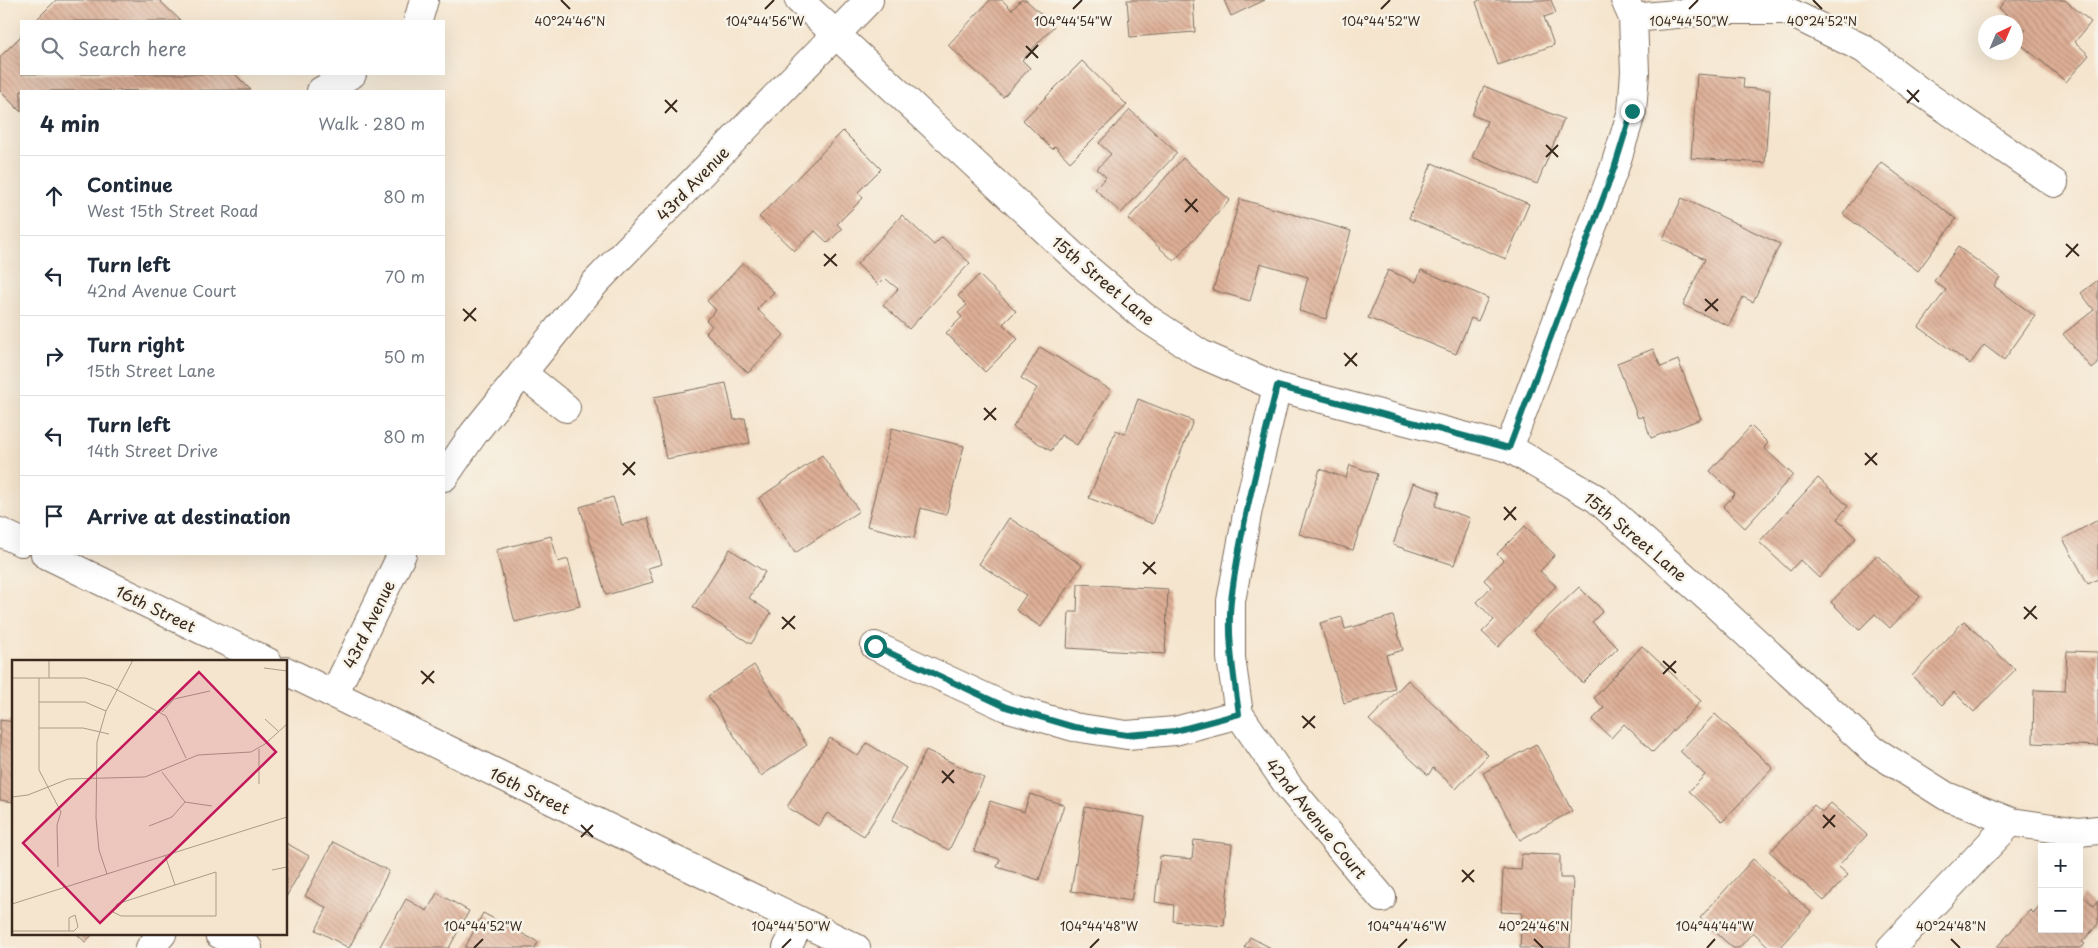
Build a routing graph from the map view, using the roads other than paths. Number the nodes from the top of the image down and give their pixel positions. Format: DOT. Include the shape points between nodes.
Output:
graph roads {
  1 [pos="424,0"];
  2 [pos="799,0"];
  3 [pos="869,0"];
  4 [pos="1629,9"];
  5 [pos="418,20"];
  6 [pos="836,34"];
  7 [pos="350,75"];
  8 [pos="323,90"];
  9 [pos="2054,183"];
  10 [pos="522,373"];
  11 [pos="1277,386"];
  12 [pos="566,408"];
  13 [pos="1509,448"];
  14 [pos="445,476"];
  15 [pos="0,532"];
  16 [pos="20,542"];
  17 [pos="47,555"];
  18 [pos="402,555"];
  19 [pos="875,646"];
  20 [pos="264,660"];
  21 [pos="288,672"];
  22 [pos="334,694"];
  23 [pos="1239,714"];
  24 [pos="2011,822"];
  25 [pos="2098,830"];
  26 [pos="1382,898"];
  27 [pos="800,922"];
  28 [pos="160,936"];
  29 [pos="222,936"];
  30 [pos="150,948"];
  31 [pos="248,948"];
  32 [pos="787,948"];
  33 [pos="856,948"];
  34 [pos="1891,948"];
  1 -- 5 [label="street"];
  2 -- 6 [label="street, 15th Street Lane"];
  3 -- 6 [label="street, 43rd Avenue"];
  4 -- 9 [label="street" via="1785,10 1864,49"];
  4 -- 13 [label="street" via="1635,72 1632,111 1614,169"];
  6 -- 10 [label="street, 43rd Avenue" via="595,283"];
  6 -- 11 [label="street, 15th Street Lane" via="1084,266 1142,316 1201,354"];
  7 -- 8 [label="street"];
  10 -- 12 [label="street"];
  10 -- 14 [label="street, 43rd Avenue"];
  11 -- 13 [label="street, 15th Street Lane"];
  11 -- 23 [label="street, 42nd Avenue Court" via="1248,509 1231,600 1231,658"];
  13 -- 24 [label="street, 15th Street Lane" via="1597,499 1873,750 1946,796"];
  15 -- 16 [label="street"];
  17 -- 20 [label="street, 16th Street"];
  18 -- 22 [label="street, 43rd Avenue"];
  19 -- 23 [label="street" via="1006,707 1074,727 1127,735 1175,731"];
  21 -- 22 [label="street, 16th Street"];
  22 -- 27 [label="street, 16th Street"];
  23 -- 26 [label="street, 42nd Avenue Court" via="1289,787"];
  24 -- 25 [label="street, 15th Street Lane" via="2079,832"];
  24 -- 34 [label="street"];
  27 -- 32 [label="street"];
  27 -- 33 [label="street, 16th Street"];
  28 -- 30 [label="street"];
  29 -- 31 [label="street"];
}
